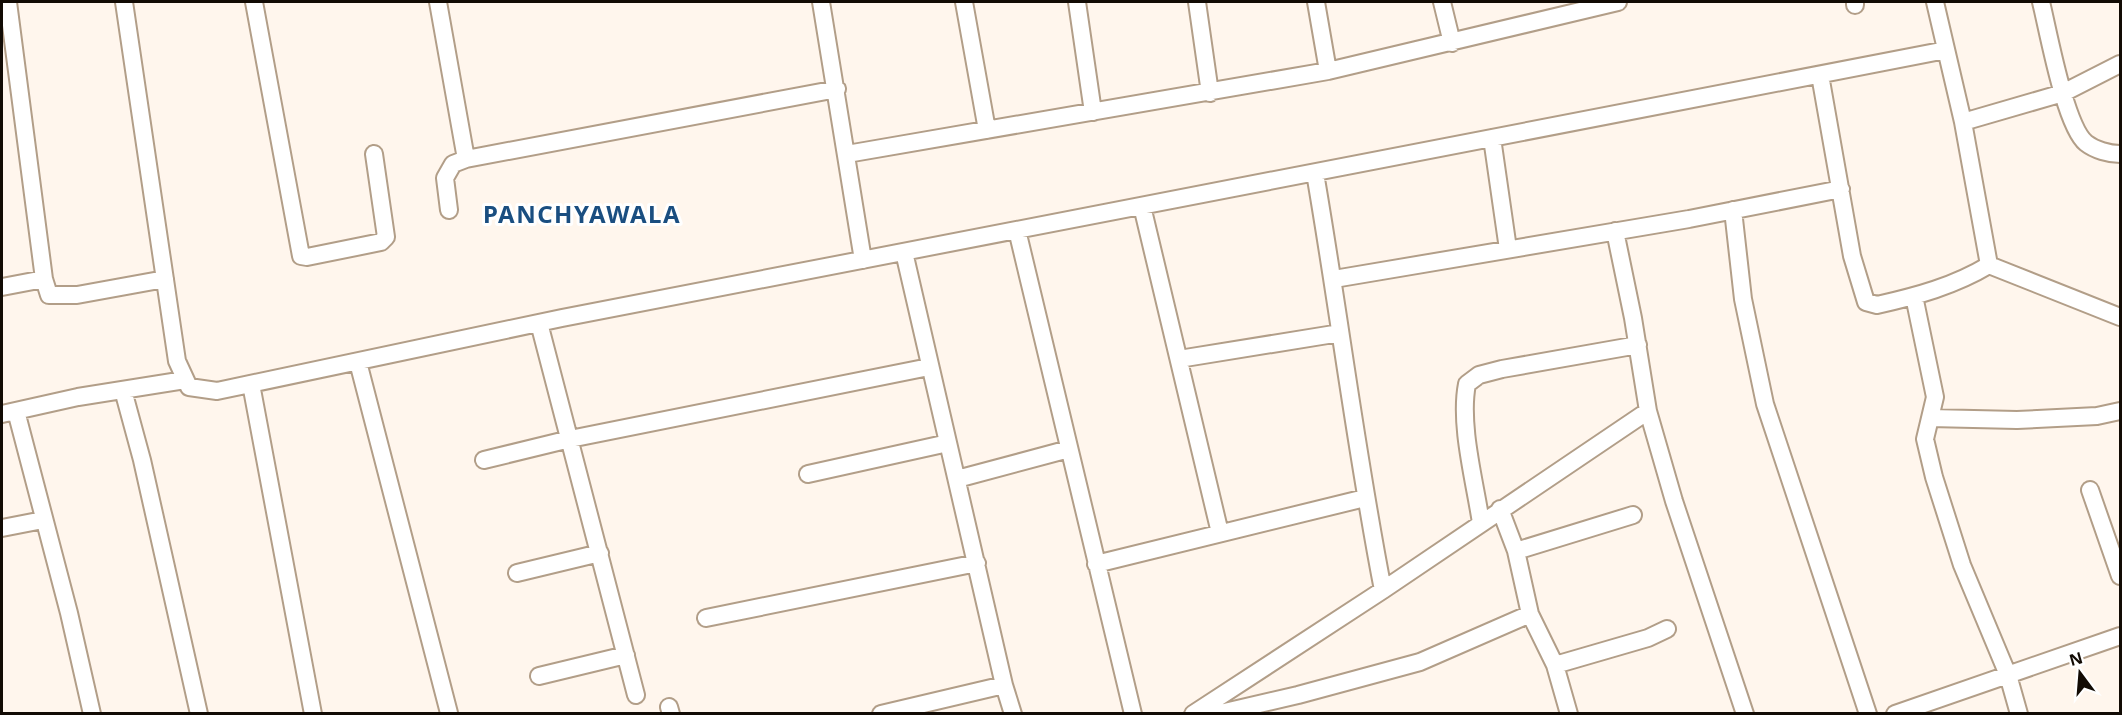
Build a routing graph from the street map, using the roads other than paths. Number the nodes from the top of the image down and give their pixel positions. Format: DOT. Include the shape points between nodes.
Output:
graph roads {
  1 [pos="8,2"];
  2 [pos="124,2"];
  3 [pos="254,2"];
  4 [pos="438,2"];
  5 [pos="821,2"];
  6 [pos="964,2"];
  7 [pos="1077,2"];
  8 [pos="1197,2"];
  9 [pos="1316,2"];
  10 [pos="1442,2"];
  11 [pos="1618,2"];
  12 [pos="1935,2"];
  13 [pos="2041,2"];
  14 [pos="1452,43"];
  15 [pos="1946,50"];
  16 [pos="2121,63"];
  17 [pos="1328,71"];
  18 [pos="1820,75"];
  19 [pos="837,89"];
  20 [pos="1210,93"];
  21 [pos="2063,93"];
  22 [pos="1092,112"];
  23 [pos="1963,122"];
  24 [pos="987,130"];
  25 [pos="1492,138"];
  26 [pos="374,154"];
  27 [pos="847,154"];
  28 [pos="2121,154"];
  29 [pos="466,159"];
  30 [pos="1315,172"];
  31 [pos="1841,189"];
  32 [pos="1142,206"];
  33 [pos="449,210"];
  34 [pos="1733,210"];
  35 [pos="1017,230"];
  36 [pos="1615,231"];
  37 [pos="1508,249"];
  38 [pos="904,252"];
  39 [pos="863,260"];
  40 [pos="1989,265"];
  41 [pos="44,279"];
  42 [pos="165,279"];
  43 [pos="1334,279"];
  44 [pos="2,287"];
  45 [pos="1914,296"];
  46 [pos="2121,317"];
  47 [pos="539,323"];
  48 [pos="1340,333"];
  49 [pos="1638,345"];
  50 [pos="1179,359"];
  51 [pos="358,362"];
  52 [pos="929,367"];
  53 [pos="185,380"];
  54 [pos="251,384"];
  55 [pos="123,390"];
  56 [pos="1648,411"];
  57 [pos="2121,411"];
  58 [pos="9,413"];
  59 [pos="1930,418"];
  60 [pos="570,439"];
  61 [pos="948,443"];
  62 [pos="1069,449"];
  63 [pos="484,460"];
  64 [pos="808,474"];
  65 [pos="957,479"];
  66 [pos="2091,490"];
  67 [pos="1365,498"];
  68 [pos="1500,509"];
  69 [pos="1633,515"];
  70 [pos="43,520"];
  71 [pos="1481,523"];
  72 [pos="2,528"];
  73 [pos="1220,533"];
  74 [pos="1516,551"];
  75 [pos="600,553"];
  76 [pos="977,563"];
  77 [pos="1096,564"];
  78 [pos="518,573"];
  79 [pos="2121,576"];
  80 [pos="1383,590"];
  81 [pos="1530,614"];
  82 [pos="706,618"];
  83 [pos="1667,629"];
  84 [pos="2121,636"];
  85 [pos="626,655"];
  86 [pos="1555,665"];
  87 [pos="2008,675"];
  88 [pos="539,676"];
  89 [pos="1004,686"];
  90 [pos="636,695"];
  91 [pos="449,713"];
  92 [pos="92,714"];
  93 [pos="199,714"];
  94 [pos="313,714"];
  95 [pos="881,714"];
  96 [pos="1013,714"];
  97 [pos="1133,714"];
  98 [pos="1193,714"];
  99 [pos="1216,714"];
  100 [pos="1569,714"];
  101 [pos="1745,714"];
  102 [pos="1868,714"];
  103 [pos="1895,714"];
  104 [pos="2019,714"];
  1 -- 41 [label="street"];
  2 -- 42 [label="street"];
  3 -- 26 [label="street" via="301,256 381,242 387,237"];
  4 -- 29 [label="street"];
  5 -- 19 [label="street"];
  6 -- 24 [label="street"];
  7 -- 22 [label="street"];
  8 -- 20 [label="street"];
  9 -- 17 [label="street"];
  10 -- 14 [label="street"];
  11 -- 14 [label="street"];
  12 -- 15 [label="street"];
  13 -- 21 [label="street"];
  14 -- 17 [label="street"];
  15 -- 18 [label="street"];
  15 -- 23 [label="street"];
  16 -- 21 [label="street"];
  17 -- 20 [label="street"];
  18 -- 25 [label="street"];
  18 -- 31 [label="street"];
  19 -- 27 [label="street"];
  19 -- 29 [label="street"];
  20 -- 22 [label="street"];
  21 -- 23 [label="street"];
  21 -- 28 [label="street" via="2085,142 2108,154"];
  22 -- 24 [label="street"];
  23 -- 40 [label="street"];
  24 -- 27 [label="street"];
  25 -- 30 [label="street"];
  25 -- 37 [label="street"];
  27 -- 39 [label="street"];
  29 -- 33 [label="street" via="453,164 445,178"];
  30 -- 32 [label="street"];
  30 -- 43 [label="street"];
  31 -- 34 [label="street"];
  31 -- 45 [label="street" via="1852,256 1866,302 1877,304"];
  32 -- 35 [label="street"];
  32 -- 50 [label="street"];
  34 -- 36 [label="street"];
  34 -- 102 [label="street" via="1743,299 1766,404"];
  35 -- 38 [label="street"];
  35 -- 62 [label="street"];
  36 -- 37 [label="street"];
  36 -- 49 [label="street"];
  37 -- 43 [label="street"];
  38 -- 39 [label="street"];
  38 -- 52 [label="street"];
  39 -- 47 [label="street"];
  40 -- 45 [label="street" via="1963,281"];
  40 -- 46 [label="street"];
  41 -- 42 [label="street" via="49,295 77,295"];
  41 -- 44 [label="street"];
  42 -- 53 [label="street" via="177,362"];
  43 -- 48 [label="street"];
  45 -- 59 [label="street" via="1935,398"];
  47 -- 51 [label="street"];
  47 -- 60 [label="street"];
  48 -- 50 [label="street"];
  48 -- 67 [label="street"];
  49 -- 56 [label="street"];
  49 -- 71 [label="street" via="1502,369 1479,375 1467,384 1467,430"];
  50 -- 73 [label="street"];
  51 -- 54 [label="street"];
  51 -- 91 [label="street"];
  52 -- 60 [label="street"];
  52 -- 61 [label="street"];
  53 -- 54 [label="street" via="189,387 217,391"];
  53 -- 55 [label="street"];
  54 -- 94 [label="street"];
  55 -- 58 [label="street"];
  55 -- 93 [label="street"];
  56 -- 68 [label="street"];
  56 -- 101 [label="street"];
  57 -- 59 [label="street" via="2097,417 2017,420"];
  58 -- 70 [label="street"];
  59 -- 87 [label="street" via="1925,439 1934,477 1962,564"];
  60 -- 63 [label="street"];
  60 -- 75 [label="street"];
  61 -- 64 [label="street"];
  61 -- 65 [label="street"];
  62 -- 65 [label="street"];
  62 -- 77 [label="street"];
  65 -- 76 [label="street"];
  66 -- 79 [label="street"];
  67 -- 73 [label="street"];
  67 -- 80 [label="street"];
  68 -- 71 [label="street"];
  68 -- 74 [label="street"];
  69 -- 74 [label="street"];
  70 -- 72 [label="street"];
  70 -- 92 [label="street"];
  71 -- 80 [label="street"];
  73 -- 77 [label="street"];
  74 -- 81 [label="street"];
  75 -- 78 [label="street"];
  75 -- 85 [label="street"];
  76 -- 82 [label="street"];
  76 -- 89 [label="street"];
  77 -- 97 [label="street"];
  80 -- 98 [label="street"];
  81 -- 86 [label="street"];
  81 -- 99 [label="street" via="1420,662"];
  83 -- 86 [label="street"];
  84 -- 87 [label="street"];
  85 -- 88 [label="street"];
  85 -- 90 [label="street"];
  86 -- 100 [label="street"];
  87 -- 103 [label="street"];
  87 -- 104 [label="street"];
  89 -- 95 [label="street"];
  89 -- 96 [label="street"];
}
